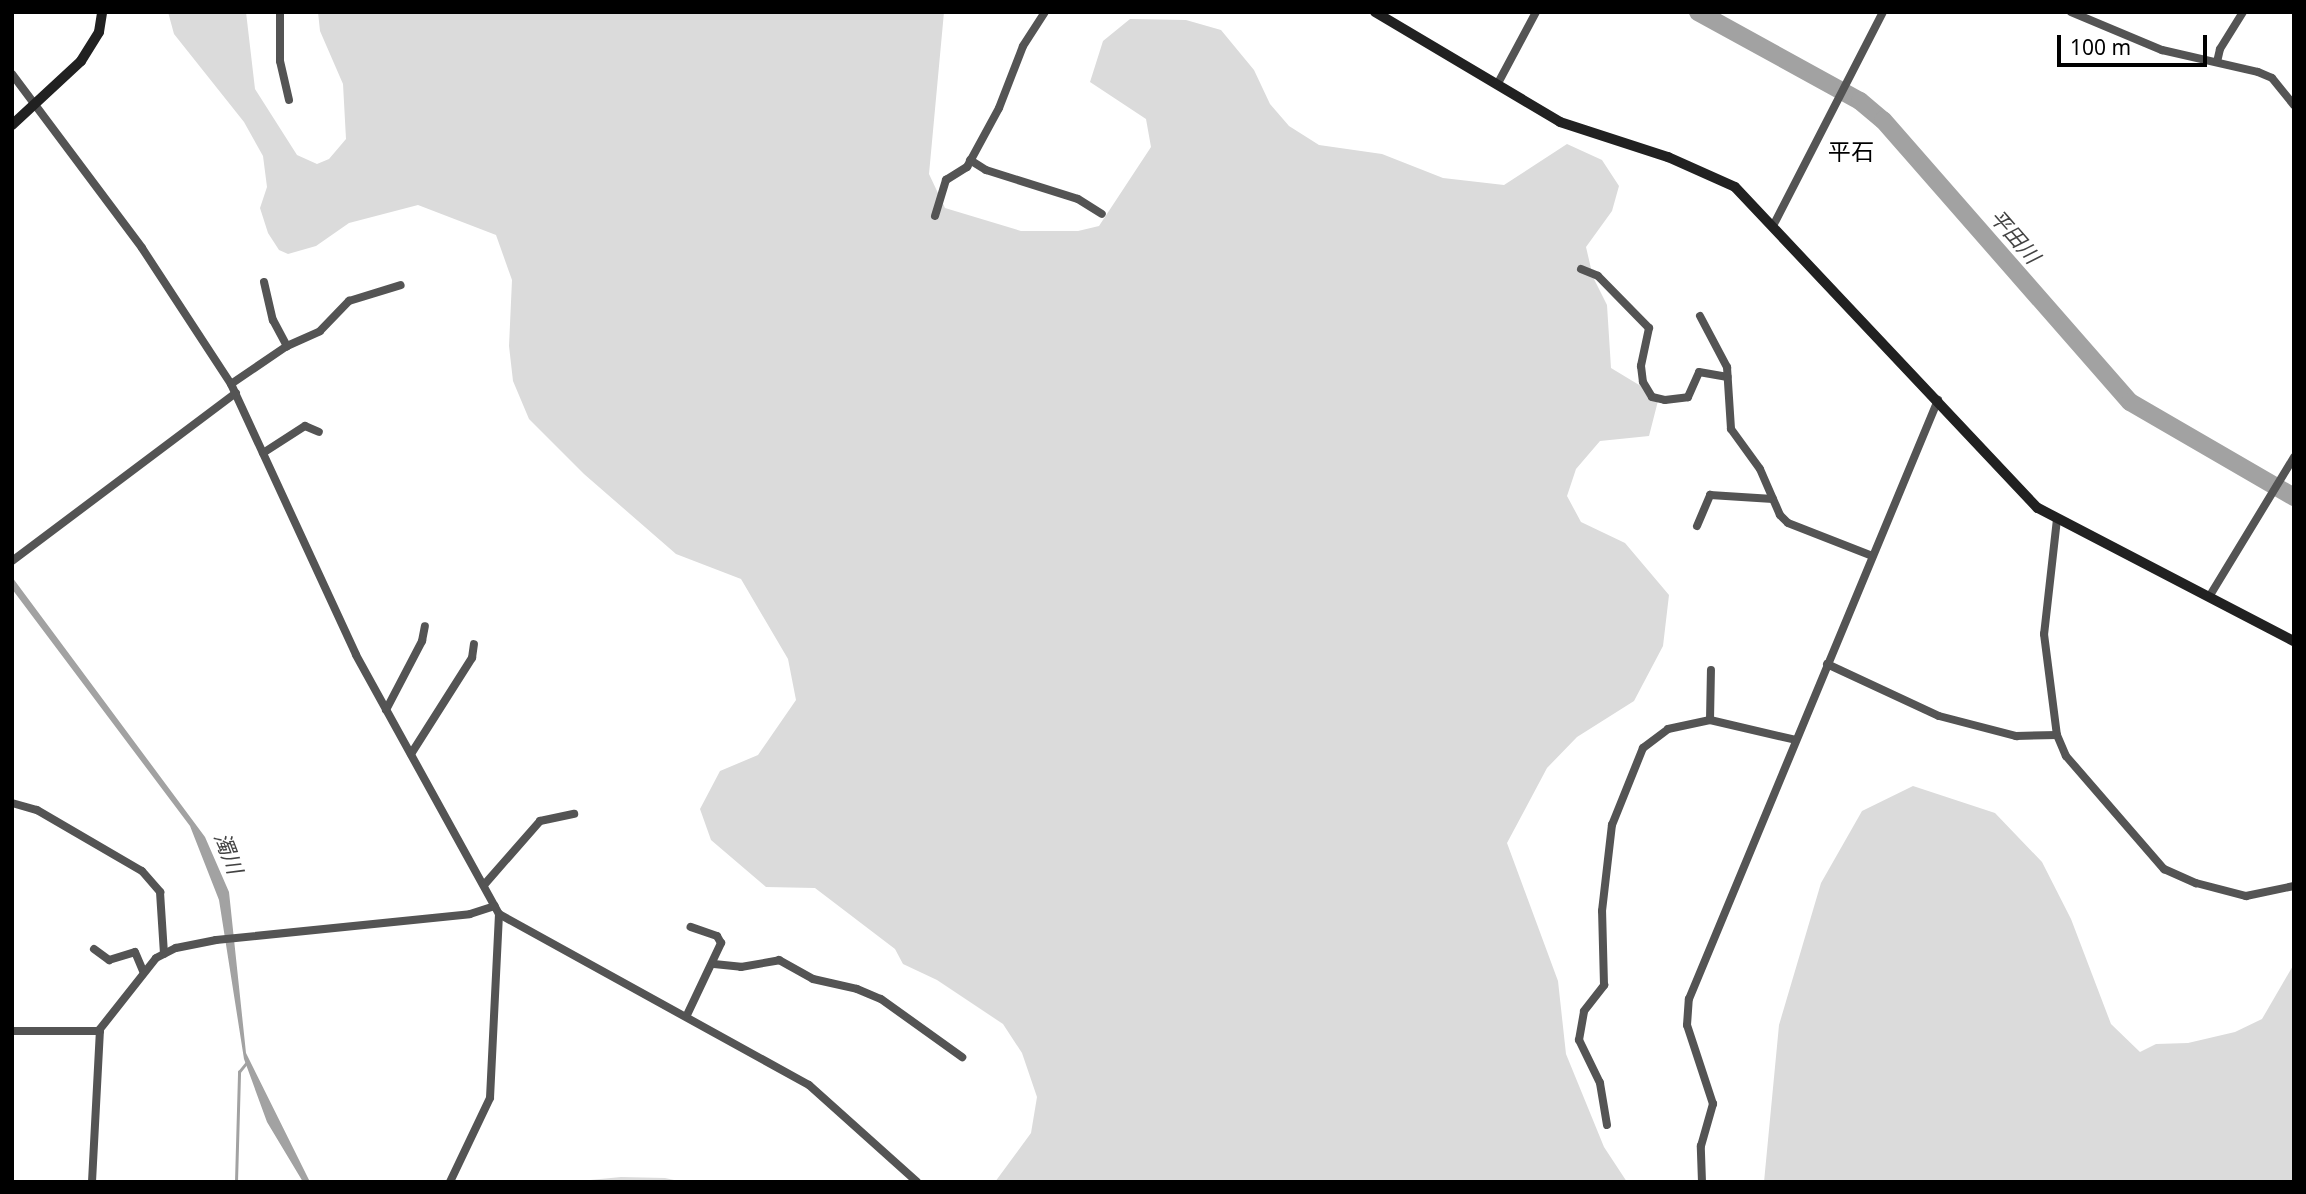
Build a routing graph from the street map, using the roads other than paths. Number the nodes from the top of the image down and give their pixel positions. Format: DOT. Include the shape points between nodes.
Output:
graph roads {
  1 [pos="102,12"];
  2 [pos="280,12"];
  3 [pos="1045,12"];
  4 [pos="1375,12"];
  5 [pos="1536,12"];
  6 [pos="1883,12"];
  7 [pos="2071,12"];
  8 [pos="2243,12"];
  9 [pos="2217,62"];
  10 [pos="12,74"];
  11 [pos="1497,85"];
  12 [pos="289,100"];
  13 [pos="2294,105"];
  14 [pos="37,106"];
  15 [pos="12,125"];
  16 [pos="970,160"];
  17 [pos="1102,214"];
  18 [pos="935,216"];
  19 [pos="1774,224"];
  20 [pos="1581,269"];
  21 [pos="264,282"];
  22 [pos="401,285"];
  23 [pos="1700,316"];
  24 [pos="287,346"];
  25 [pos="1728,377"];
  26 [pos="231,384"];
  27 [pos="236,393"];
  28 [pos="1938,400"];
  29 [pos="319,432"];
  30 [pos="263,453"];
  31 [pos="2294,457"];
  32 [pos="1773,499"];
  33 [pos="2057,519"];
  34 [pos="1697,526"];
  35 [pos="1872,556"];
  36 [pos="13,560"];
  37 [pos="2209,597"];
  38 [pos="425,626"];
  39 [pos="2294,641"];
  40 [pos="474,644"];
  41 [pos="1827,664"];
  42 [pos="1711,670"];
  43 [pos="386,710"];
  44 [pos="1710,720"];
  45 [pos="2057,736"];
  46 [pos="1796,740"];
  47 [pos="411,754"];
  48 [pos="12,803"];
  49 [pos="574,814"];
  50 [pos="484,885"];
  51 [pos="2294,886"];
  52 [pos="497,910"];
  53 [pos="691,927"];
  54 [pos="94,949"];
  55 [pos="164,954"];
  56 [pos="714,964"];
  57 [pos="143,971"];
  58 [pos="687,1015"];
  59 [pos="12,1031"];
  60 [pos="100,1031"];
  61 [pos="962,1057"];
  62 [pos="1607,1125"];
  63 [pos="92,1182"];
  64 [pos="450,1182"];
  65 [pos="917,1182"];
  66 [pos="1702,1182"];
  1 -- 14 [label="street" via="91,48"];
  2 -- 12 [label="street" via="280,61"];
  3 -- 16 [label="street" via="1023,46 999,108"];
  4 -- 11 [label="street"];
  5 -- 11 [label="street"];
  6 -- 19 [label="street"];
  7 -- 9 [label="street" via="2145,45"];
  8 -- 9 [label="street"];
  9 -- 13 [label="street" via="2272,78"];
  10 -- 14 [label="street"];
  11 -- 19 [label="street" via="1560,122 1668,157 1735,187"];
  14 -- 15 [label="street"];
  14 -- 26 [label="street" via="142,247"];
  16 -- 17 [label="street" via="986,170 1078,199"];
  16 -- 18 [label="street" via="946,180"];
  19 -- 28 [label="street"];
  20 -- 25 [label="street" via="1598,276 1649,328 1642,366 1643,382 1652,397 1688,397 1699,372"];
  21 -- 24 [label="street" via="270,311"];
  22 -- 24 [label="street" via="349,301 320,331"];
  23 -- 25 [label="street" via="1720,350"];
  24 -- 26 [label="street"];
  25 -- 32 [label="street" via="1731,429 1760,469"];
  26 -- 27 [label="street"];
  27 -- 30 [label="street"];
  27 -- 36 [label="street"];
  28 -- 33 [label="street" via="2038,508"];
  28 -- 35 [label="street"];
  29 -- 30 [label="street" via="304,426"];
  30 -- 43 [label="street"];
  31 -- 37 [label="street"];
  32 -- 34 [label="street" via="1710,495"];
  32 -- 35 [label="street" via="1788,523"];
  33 -- 37 [label="street"];
  33 -- 45 [label="street" via="2044,634"];
  35 -- 41 [label="street"];
  37 -- 39 [label="street"];
  38 -- 43 [label="street" via="422,641"];
  40 -- 47 [label="street" via="472,658"];
  41 -- 45 [label="street" via="1939,716 2016,736"];
  41 -- 46 [label="street"];
  42 -- 44 [label="street"];
  43 -- 47 [label="street"];
  44 -- 46 [label="street"];
  44 -- 62 [label="street" via="1668,729 1647,742 1612,825 1602,911 1604,985 1584,1011 1579,1040 1600,1083"];
  45 -- 51 [label="street" via="2074,768 2164,869 2246,896"];
  46 -- 66 [label="street" via="1686,1014 1713,1104 1701,1146"];
  47 -- 50 [label="street"];
  48 -- 55 [label="street" via="37,810 142,872 160,892"];
  49 -- 50 [label="street" via="540,821"];
  50 -- 52 [label="street"];
  52 -- 55 [label="street" via="216,940"];
  52 -- 58 [label="street"];
  52 -- 64 [label="street" via="490,1098"];
  53 -- 56 [label="street" via="719,938"];
  54 -- 57 [label="street" via="109,960 135,952"];
  55 -- 57 [label="street"];
  56 -- 58 [label="street"];
  56 -- 61 [label="street" via="752,966 779,960 813,979 857,989 881,999"];
  57 -- 60 [label="street"];
  58 -- 65 [label="street" via="829,1099"];
  59 -- 60 [label="street"];
  60 -- 63 [label="street"];
}
